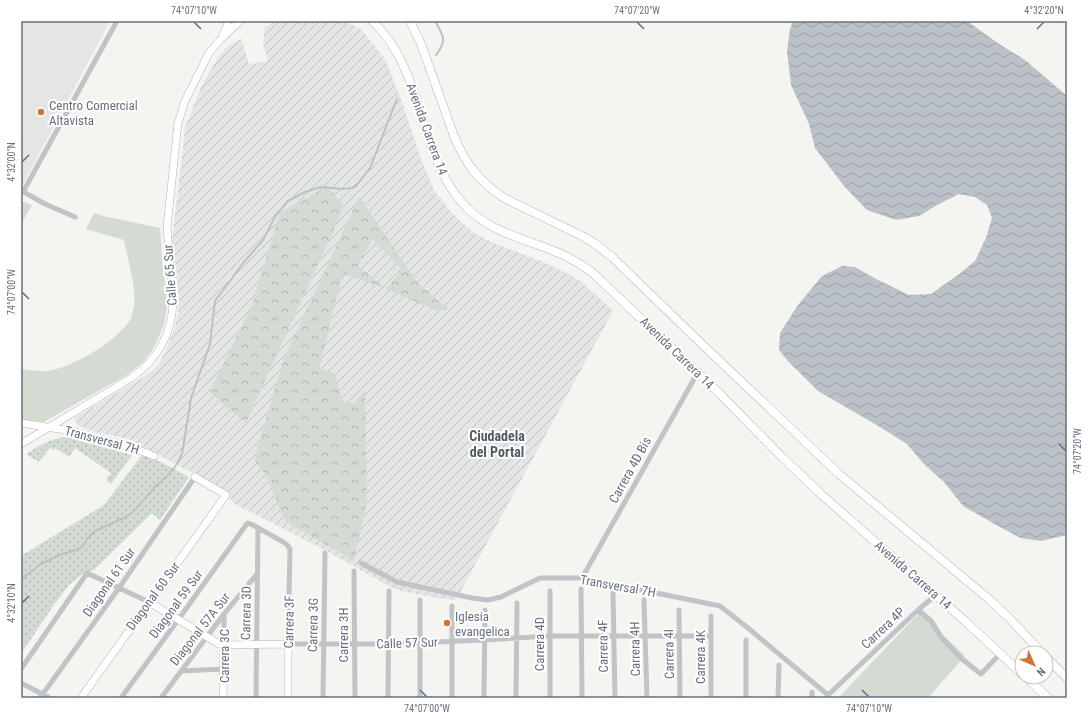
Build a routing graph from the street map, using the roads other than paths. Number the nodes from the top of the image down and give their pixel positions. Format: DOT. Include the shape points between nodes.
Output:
graph roads {
  1 [pos="117,21"];
  2 [pos="228,21"];
  3 [pos="240,21"];
  4 [pos="372,21"];
  5 [pos="410,21"];
  6 [pos="220,40"];
  7 [pos="22,192"];
  8 [pos="75,217"];
  9 [pos="698,372"];
  10 [pos="21,423"];
  11 [pos="48,427"];
  12 [pos="21,444"];
  13 [pos="154,456"];
  14 [pos="195,477"];
  15 [pos="258,528"];
  16 [pos="325,553"];
  17 [pos="362,563"];
  18 [pos="354,571"];
  19 [pos="258,574"];
  20 [pos="582,578"];
  21 [pos="119,588"];
  22 [pos="581,589"];
  23 [pos="389,591"];
  24 [pos="550,591"];
  25 [pos="613,593"];
  26 [pos="936,595"];
  27 [pos="420,600"];
  28 [pos="644,600"];
  29 [pos="149,602"];
  30 [pos="517,604"];
  31 [pos="452,606"];
  32 [pos="485,610"];
  33 [pos="679,610"];
  34 [pos="918,610"];
  35 [pos="224,614"];
  36 [pos="711,616"];
  37 [pos="178,620"];
  38 [pos="550,636"];
  39 [pos="582,636"];
  40 [pos="614,636"];
  41 [pos="645,636"];
  42 [pos="679,636"];
  43 [pos="710,636"];
  44 [pos="207,637"];
  45 [pos="517,638"];
  46 [pos="485,640"];
  47 [pos="746,640"];
  48 [pos="452,642"];
  49 [pos="420,643"];
  50 [pos="257,644"];
  51 [pos="288,644"];
  52 [pos="324,644"];
  53 [pos="354,644"];
  54 [pos="388,644"];
  55 [pos="224,645"];
  56 [pos="1034,645"];
  57 [pos="1000,654"];
  58 [pos="779,665"];
  59 [pos="1054,665"];
  60 [pos="1014,667"];
  61 [pos="21,669"];
  62 [pos="224,669"];
  63 [pos="181,671"];
  64 [pos="1067,678"];
  65 [pos="21,683"];
  66 [pos="1034,685"];
  67 [pos="828,695"];
  68 [pos="41,696"];
  69 [pos="1046,696"];
  70 [pos="50,698"];
  71 [pos="81,698"];
  72 [pos="121,698"];
  73 [pos="161,698"];
  74 [pos="223,698"];
  75 [pos="256,698"];
  76 [pos="288,698"];
  77 [pos="323,698"];
  78 [pos="355,698"];
  79 [pos="388,698"];
  80 [pos="420,698"];
  81 [pos="452,698"];
  82 [pos="484,698"];
  83 [pos="516,698"];
  84 [pos="550,698"];
  85 [pos="582,698"];
  86 [pos="614,698"];
  87 [pos="647,698"];
  88 [pos="680,698"];
  89 [pos="711,698"];
  90 [pos="746,698"];
  91 [pos="778,698"];
  1 -- 7 [label="street"];
  2 -- 6 [label="street, Calle 65 Sur"];
  3 -- 6 [label="street, Calle 65 Sur"];
  4 -- 9 [label="main road, Avenida Carrera 14" via="386,35 402,62 441,171 466,207 492,227 560,253 584,266"];
  5 -- 56 [label="main road, Avenida Carrera 14" via="421,44 459,150 477,176 504,198 582,236 612,257 839,474 990,600"];
  6 -- 11 [label="street, Calle 65 Sur" via="206,57 191,88 176,132 167,227 173,311 166,335 155,356 141,371"];
  7 -- 8 [label="street"];
  9 -- 20 [label="street, Carrera 4D Bis"];
  9 -- 26 [label="main road, Avenida Carrera 14" via="781,456"];
  10 -- 11 [label="street, Transversal 7H"];
  11 -- 12 [label="street, Calle 65 Sur"];
  11 -- 13 [label="street, Transversal 7H" via="131,447"];
  14 -- 21 [label="street, Diagonal 61 Sur"];
  14 -- 29 [label="street, Diagonal 60 Sur" via="226,495"];
  15 -- 19 [label="street, Carrera 3D"];
  15 -- 37 [label="street, Diagonal 59 Sur" via="248,523 246,525"];
  15 -- 51 [label="street, Carrera 3F" via="285,543 290,549"];
  16 -- 52 [label="street, Carrera 3G"];
  17 -- 20 [label="street, Transversal 7H" via="397,582 488,600 540,578"];
  18 -- 53 [label="street, Carrera 3H"];
  19 -- 35 [label="street, Diagonal 57A Sur"];
  19 -- 50 [label="street, Carrera 3D"];
  20 -- 67 [label="street, Transversal 7H" via="720,606"];
  21 -- 29 [label="street"];
  21 -- 61 [label="street" via="86,573"];
  21 -- 68 [label="street, Diagonal 61 Sur"];
  22 -- 39 [label="street"];
  23 -- 54 [label="street"];
  24 -- 38 [label="street, Carrera 4D"];
  25 -- 40 [label="street, Carrera 4F"];
  26 -- 34 [label="street"];
  26 -- 57 [label="main road, Avenida Carrera 14"];
  27 -- 49 [label="street"];
  28 -- 41 [label="street, Carrera 4H"];
  29 -- 37 [label="street"];
  29 -- 71 [label="street, Diagonal 60 Sur"];
  30 -- 45 [label="street"];
  31 -- 48 [label="street"];
  32 -- 46 [label="street"];
  33 -- 42 [label="street, Carrera 4I"];
  34 -- 57 [label="street, Carrera 4P" via="931,621 941,637 962,659 981,674"];
  34 -- 67 [label="street, Carrera 4P"];
  35 -- 44 [label="street, Diagonal 57A Sur"];
  35 -- 55 [label="street, Carrera 3C"];
  36 -- 43 [label="street, Carrera 4K"];
  37 -- 44 [label="street"];
  37 -- 72 [label="street, Diagonal 59 Sur"];
  38 -- 39 [label="street, Calle 57 Sur"];
  38 -- 45 [label="street, Calle 57 Sur"];
  38 -- 84 [label="street, Carrera 4D"];
  39 -- 40 [label="street, Calle 57 Sur"];
  39 -- 85 [label="street"];
  40 -- 41 [label="street, Calle 57 Sur"];
  40 -- 86 [label="street, Carrera 4F"];
  41 -- 42 [label="street, Calle 57 Sur"];
  41 -- 87 [label="street, Carrera 4H"];
  42 -- 43 [label="street, Calle 57 Sur"];
  42 -- 88 [label="street, Carrera 4I"];
  43 -- 89 [label="street, Carrera 4K"];
  44 -- 55 [label="street"];
  44 -- 63 [label="street, Diagonal 57A Sur"];
  45 -- 46 [label="street, Calle 57 Sur"];
  45 -- 83 [label="street"];
  46 -- 48 [label="street, Calle 57 Sur"];
  46 -- 82 [label="street"];
  47 -- 90 [label="street"];
  48 -- 49 [label="street, Calle 57 Sur"];
  48 -- 81 [label="street"];
  49 -- 54 [label="street, Calle 57 Sur"];
  49 -- 80 [label="street"];
  50 -- 51 [label="street, Calle 57 Sur"];
  50 -- 55 [label="street, Calle 57 Sur"];
  50 -- 75 [label="street, Carrera 3D"];
  51 -- 52 [label="street, Calle 57 Sur"];
  51 -- 76 [label="street, Carrera 3F"];
  52 -- 53 [label="street, Calle 57 Sur"];
  52 -- 77 [label="street, Carrera 3G"];
  53 -- 54 [label="street, Calle 57 Sur"];
  53 -- 78 [label="street, Carrera 3H"];
  54 -- 79 [label="street"];
  55 -- 62 [label="street, Carrera 3C"];
  57 -- 60 [label="main road, Avenida Carrera 14"];
  58 -- 91 [label="street"];
  59 -- 64 [label="main road"];
  62 -- 63 [label="street"];
  62 -- 74 [label="street, Carrera 3C"];
  63 -- 73 [label="street, Diagonal 57A Sur"];
  65 -- 68 [label="street"];
  66 -- 69 [label="main road"];
  68 -- 70 [label="street"];
}
